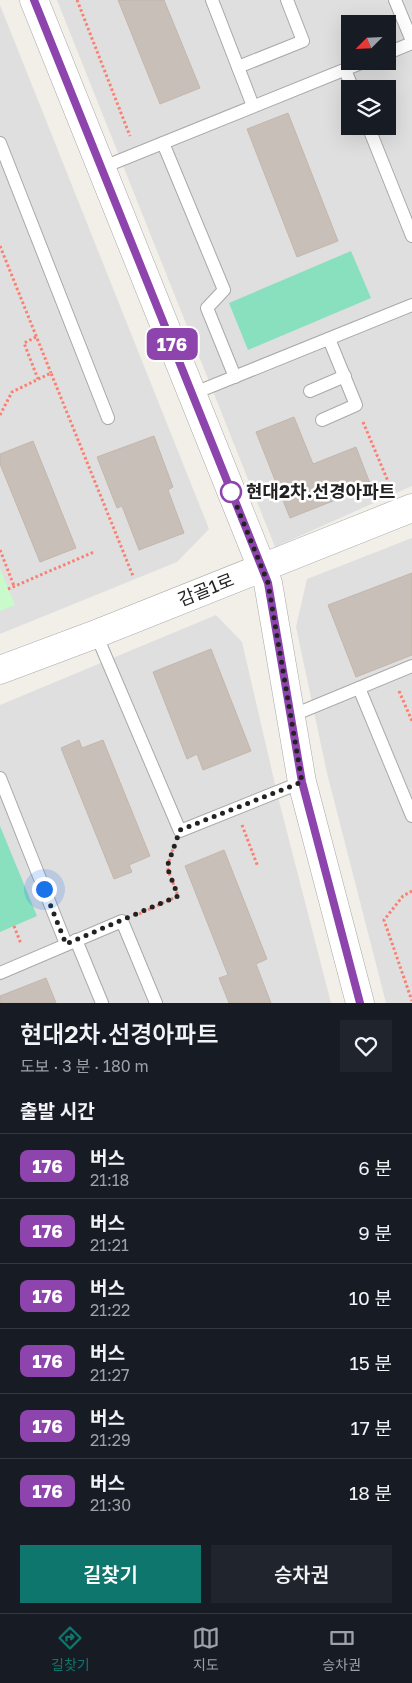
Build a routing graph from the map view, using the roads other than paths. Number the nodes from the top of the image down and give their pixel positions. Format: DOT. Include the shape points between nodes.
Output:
graph roads {
  1 [pos="34,0"];
  2 [pos="212,0"];
  3 [pos="287,0"];
  4 [pos="395,0"];
  5 [pos="412,42"];
  6 [pos="396,49"];
  7 [pos="238,67"];
  8 [pos="345,70"];
  9 [pos="349,80"];
  10 [pos="253,106"];
  11 [pos="372,135"];
  12 [pos="0,143"];
  13 [pos="163,143"];
  14 [pos="101,168"];
  15 [pos="412,236"];
  16 [pos="412,305"];
  17 [pos="329,339"];
  18 [pos="345,376"];
  19 [pos="235,377"];
  20 [pos="310,391"];
  21 [pos="192,394"];
  22 [pos="108,418"];
  23 [pos="322,420"];
  24 [pos="412,508"];
  25 [pos="262,568"];
  26 [pos="96,634"];
  27 [pos="412,666"];
  28 [pos="0,670"];
  29 [pos="359,688"];
  30 [pos="290,716"];
  31 [pos="0,778"];
  32 [pos="302,782"];
  33 [pos="412,816"];
  34 [pos="71,942"];
  35 [pos="0,973"];
  36 [pos="102,1003"];
  37 [pos="156,1003"];
  38 [pos="360,1003"];
  1 -- 14 [label="street"];
  2 -- 7 [label="lane"];
  3 -- 7 [label="lane" via="303,41"];
  4 -- 5 [label="lane"];
  5 -- 6 [label="lane"];
  7 -- 10 [label="lane"];
  8 -- 9 [label="lane"];
  8 -- 10 [label="lane"];
  10 -- 13 [label="lane"];
  11 -- 15 [label="lane"];
  12 -- 22 [label="lane"];
  13 -- 14 [label="lane"];
  13 -- 19 [label="lane" via="224,290 207,308"];
  14 -- 21 [label="street"];
  16 -- 17 [label="lane"];
  17 -- 18 [label="lane"];
  17 -- 19 [label="lane"];
  18 -- 20 [label="lane"];
  18 -- 23 [label="lane" via="356,405"];
  19 -- 21 [label="lane"];
  21 -- 25 [label="street"];
  24 -- 25 [label="street, 감골1로"];
  25 -- 26 [label="street, 감골1로"];
  25 -- 30 [label="street" via="268,583"];
  26 -- 28 [label="street, 감골1로"];
  26 -- 32 [label="lane" via="180,830"];
  27 -- 29 [label="lane"];
  29 -- 30 [label="lane"];
  29 -- 33 [label="lane"];
  30 -- 32 [label="street"];
  31 -- 34 [label="lane"];
  32 -- 38 [label="street"];
  34 -- 35 [label="lane"];
  34 -- 36 [label="lane"];
  34 -- 37 [label="lane" via="122,921"];
}
